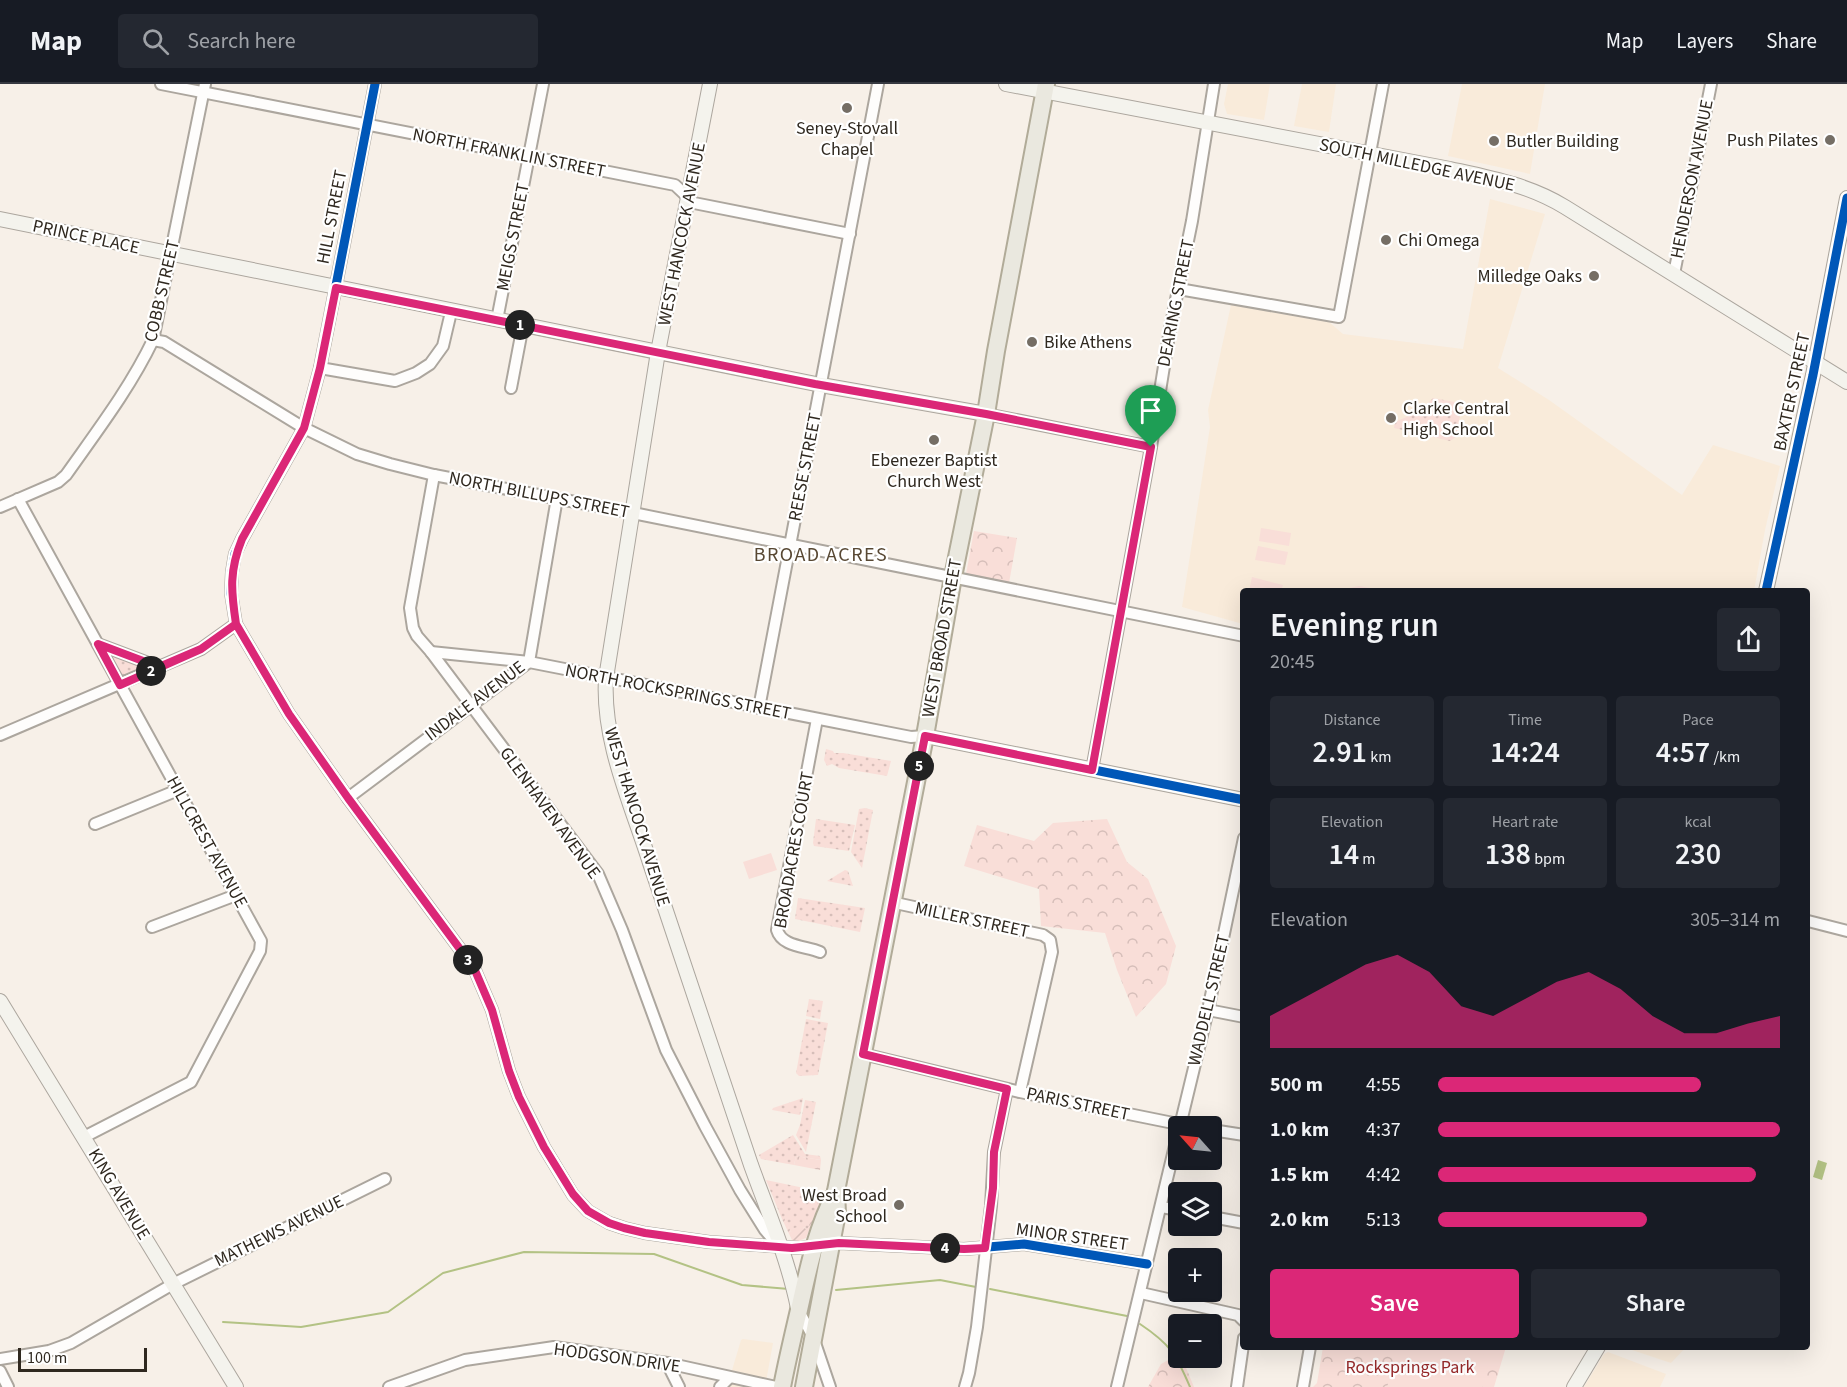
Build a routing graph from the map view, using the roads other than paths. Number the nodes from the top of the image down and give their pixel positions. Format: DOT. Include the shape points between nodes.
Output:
graph roads {
  1 [pos="160,84"];
  2 [pos="375,84"];
  3 [pos="543,84"];
  4 [pos="710,84"];
  5 [pos="878,84"];
  6 [pos="1006,84"];
  7 [pos="1214,84"];
  8 [pos="1383,84"];
  9 [pos="1711,84"];
  10 [pos="204,88"];
  11 [pos="1045,88"];
  12 [pos="1207,122"];
  13 [pos="367,125"];
  14 [pos="1370,153"];
  15 [pos="529,156"];
  16 [pos="1847,198"];
  17 [pos="689,199"];
  18 [pos="0,219"];
  19 [pos="850,234"];
  20 [pos="1842,248"];
  21 [pos="171,254"];
  22 [pos="1674,274"];
  23 [pos="336,288"];
  24 [pos="1179,289"];
  25 [pos="451,312"];
  26 [pos="497,320"];
  27 [pos="523,325"];
  28 [pos="153,340"];
  29 [pos="658,352"];
  30 [pos="1816,362"];
  31 [pos="320,368"];
  32 [pos="1847,382"];
  33 [pos="821,385"];
  34 [pos="511,388"];
  35 [pos="986,414"];
  36 [pos="304,428"];
  37 [pos="1151,447"];
  38 [pos="434,475"];
  39 [pos="557,498"];
  40 [pos="18,499"];
  41 [pos="0,507"];
  42 [pos="632,513"];
  43 [pos="790,544"];
  44 [pos="953,577"];
  45 [pos="1767,588"];
  46 [pos="1120,612"];
  47 [pos="236,624"];
  48 [pos="1240,635"];
  49 [pos="98,644"];
  50 [pos="431,652"];
  51 [pos="529,662"];
  52 [pos="159,667"];
  53 [pos="606,678"];
  54 [pos="120,685"];
  55 [pos="470,705"];
  56 [pos="759,708"];
  57 [pos="817,719"];
  58 [pos="0,735"];
  59 [pos="925,736"];
  60 [pos="1092,770"];
  61 [pos="178,790"];
  62 [pos="348,798"];
  63 [pos="1240,799"];
  64 [pos="95,824"];
  65 [pos="1240,857"];
  66 [pos="236,895"];
  67 [pos="891,902"];
  68 [pos="1810,922"];
  69 [pos="152,927"];
  70 [pos="1847,931"];
  71 [pos="820,952"];
  72 [pos="0,1001"];
  73 [pos="1208,1010"];
  74 [pos="1240,1016"];
  75 [pos="863,1054"];
  76 [pos="1007,1089"];
  77 [pos="1020,1092"];
  78 [pos="1184,1116"];
  79 [pos="1168,1124"];
  80 [pos="1222,1132"];
  81 [pos="1240,1134"];
  82 [pos="84,1137"];
  83 [pos="751,1164"];
  84 [pos="1171,1170"];
  85 [pos="732,1174"];
  86 [pos="385,1179"];
  87 [pos="837,1191"];
  88 [pos="1161,1207"];
  89 [pos="1168,1208"];
  90 [pos="1222,1218"];
  91 [pos="1240,1222"];
  92 [pos="831,1243"];
  93 [pos="781,1247"];
  94 [pos="813,1247"];
  95 [pos="985,1248"];
  96 [pos="1147,1264"];
  97 [pos="173,1284"];
  98 [pos="1141,1293"];
  99 [pos="799,1310"];
  100 [pos="1240,1317"];
  101 [pos="813,1337"];
  102 [pos="1242,1350"];
  103 [pos="1309,1350"];
  104 [pos="1596,1350"];
  105 [pos="0,1359"];
  106 [pos="667,1363"];
  107 [pos="0,1371"];
  108 [pos="729,1378"];
  109 [pos="8,1387"];
  110 [pos="236,1387"];
  111 [pos="389,1387"];
  112 [pos="680,1387"];
  113 [pos="720,1387"];
  114 [pos="776,1387"];
  115 [pos="782,1387"];
  116 [pos="804,1387"];
  117 [pos="831,1387"];
  118 [pos="965,1387"];
  119 [pos="1117,1387"];
  120 [pos="1237,1387"];
  121 [pos="1303,1387"];
  122 [pos="1574,1387"];
  1 -- 10 [label="street, NORTH FRANKLIN STREET"];
  2 -- 13 [label="street, HILL STREET"];
  3 -- 15 [label="street, MEIGS STREET"];
  4 -- 17 [label="street, WEST HANCOCK AVENUE"];
  5 -- 19 [label="street, REESE STREET"];
  6 -- 11 [label="street, SOUTH MILLEDGE AVENUE"];
  7 -- 12 [label="street, DEARING STREET"];
  8 -- 14 [label="street"];
  9 -- 22 [label="street, HENDERSON AVENUE"];
  10 -- 13 [label="street, NORTH FRANKLIN STREET"];
  10 -- 21 [label="street, COBB STREET"];
  11 -- 12 [label="street, SOUTH MILLEDGE AVENUE"];
  11 -- 35 [label="main road, WEST BROAD STREET"];
  12 -- 14 [label="street, SOUTH MILLEDGE AVENUE"];
  12 -- 24 [label="street, DEARING STREET"];
  13 -- 15 [label="street, NORTH FRANKLIN STREET"];
  13 -- 23 [label="street, HILL STREET"];
  14 -- 22 [label="street, SOUTH MILLEDGE AVENUE" via="1496,178 1537,191"];
  14 -- 24 [label="street" via="1339,317"];
  15 -- 17 [label="street, NORTH FRANKLIN STREET" via="675,185"];
  15 -- 26 [label="street, MEIGS STREET"];
  16 -- 20 [label="street, BAXTER STREET"];
  17 -- 19 [label="street, NORTH FRANKLIN STREET"];
  17 -- 29 [label="street, WEST HANCOCK AVENUE"];
  18 -- 21 [label="street, PRINCE PLACE"];
  19 -- 33 [label="street, REESE STREET"];
  20 -- 30 [label="street, BAXTER STREET"];
  21 -- 23 [label="street, PRINCE PLACE"];
  21 -- 28 [label="street, COBB STREET"];
  22 -- 30 [label="street, SOUTH MILLEDGE AVENUE"];
  23 -- 25 [label="street, PRINCE PLACE"];
  23 -- 31 [label="street, HILL STREET"];
  24 -- 37 [label="street, DEARING STREET"];
  25 -- 26 [label="street, PRINCE PLACE"];
  25 -- 31 [label="street" via="443,346 430,364 416,373 395,381"];
  26 -- 27 [label="street, PRINCE PLACE"];
  27 -- 29 [label="street, PRINCE PLACE"];
  27 -- 34 [label="street"];
  28 -- 36 [label="street, NORTH BILLUPS STREET" via="164,342"];
  28 -- 40 [label="street, COBB STREET" via="129,384 66,475"];
  29 -- 33 [label="street, PRINCE PLACE"];
  29 -- 42 [label="street, WEST HANCOCK AVENUE"];
  30 -- 32 [label="street, SOUTH MILLEDGE AVENUE"];
  30 -- 45 [label="street, BAXTER STREET"];
  31 -- 36 [label="street, HILL STREET"];
  33 -- 35 [label="street, PRINCE PLACE"];
  33 -- 43 [label="street, REESE STREET"];
  35 -- 37 [label="street"];
  35 -- 44 [label="main road, WEST BROAD STREET"];
  36 -- 38 [label="street, NORTH BILLUPS STREET" via="357,454"];
  36 -- 47 [label="street, HILL STREET" via="235,554 231,593"];
  37 -- 46 [label="street, DEARING STREET"];
  38 -- 39 [label="street, NORTH BILLUPS STREET"];
  38 -- 50 [label="street, GLENHAVEN AVENUE" via="410,608 413,628"];
  39 -- 42 [label="street, NORTH BILLUPS STREET"];
  39 -- 51 [label="street, INDALE AVENUE"];
  40 -- 41 [label="street, COBB STREET"];
  40 -- 49 [label="street, HILLCREST AVENUE"];
  42 -- 43 [label="street, NORTH BILLUPS STREET"];
  42 -- 53 [label="street, WEST HANCOCK AVENUE"];
  43 -- 44 [label="street, NORTH BILLUPS STREET"];
  43 -- 56 [label="street, REESE STREET"];
  44 -- 46 [label="street, NORTH BILLUPS STREET"];
  44 -- 59 [label="main road, WEST BROAD STREET"];
  46 -- 48 [label="street, NORTH BILLUPS STREET"];
  46 -- 60 [label="street, DEARING STREET"];
  47 -- 52 [label="street" via="201,649"];
  47 -- 62 [label="street, MINOR STREET" via="289,714"];
  49 -- 52 [label="street"];
  49 -- 54 [label="street, HILLCREST AVENUE"];
  50 -- 51 [label="street, NORTH ROCKSPRINGS STREET"];
  50 -- 55 [label="street, GLENHAVEN AVENUE"];
  51 -- 53 [label="street, NORTH ROCKSPRINGS STREET"];
  51 -- 55 [label="street, INDALE AVENUE"];
  52 -- 54 [label="street"];
  53 -- 56 [label="street, NORTH ROCKSPRINGS STREET"];
  53 -- 83 [label="street, WEST HANCOCK AVENUE" via="606,713 612,742"];
  54 -- 58 [label="street"];
  54 -- 61 [label="street, HILLCREST AVENUE"];
  55 -- 62 [label="street, INDALE AVENUE"];
  55 -- 85 [label="street, GLENHAVEN AVENUE" via="598,874 666,1050"];
  56 -- 57 [label="street, NORTH ROCKSPRINGS STREET"];
  57 -- 59 [label="street, NORTH ROCKSPRINGS STREET" via="911,737"];
  57 -- 71 [label="street, BROADACRES COURT" via="777,930 786,942"];
  59 -- 60 [label="street"];
  59 -- 67 [label="main road, WEST BROAD STREET"];
  60 -- 63 [label="street"];
  61 -- 64 [label="street"];
  61 -- 66 [label="street, HILLCREST AVENUE"];
  62 -- 93 [label="street, MINOR STREET" via="474,968 492,1010 519,1097 544,1147 588,1211 609,1223 645,1233"];
  65 -- 73 [label="street, WADDELL STREET"];
  66 -- 69 [label="street"];
  66 -- 82 [label="street, HILLCREST AVENUE" via="261,946 195,1077 185,1086"];
  67 -- 75 [label="main road, WEST BROAD STREET"];
  67 -- 77 [label="street, MILLER STREET" via="1043,935 1050,940 1052,952"];
  68 -- 70 [label="street"];
  72 -- 82 [label="street, KING AVENUE"];
  73 -- 74 [label="street"];
  73 -- 78 [label="street, WADDELL STREET"];
  75 -- 76 [label="street, PARIS STREET"];
  75 -- 87 [label="main road, WEST BROAD STREET"];
  76 -- 77 [label="street, PARIS STREET"];
  76 -- 95 [label="street" via="994,1152"];
  77 -- 79 [label="street, PARIS STREET"];
  80 -- 81 [label="street"];
  82 -- 97 [label="street, KING AVENUE"];
  83 -- 85 [label="street"];
  83 -- 93 [label="street, WEST HANCOCK AVENUE"];
  84 -- 88 [label="street, WADDELL STREET"];
  85 -- 93 [label="street, GLENHAVEN AVENUE" via="765,1230"];
  86 -- 97 [label="street, MATHEWS AVENUE"];
  87 -- 92 [label="main road, WEST BROAD STREET"];
  87 -- 94 [label="main road, WEST BROAD STREET"];
  88 -- 89 [label="street"];
  88 -- 96 [label="street, WADDELL STREET"];
  90 -- 91 [label="street"];
  92 -- 94 [label="street, MINOR STREET"];
  92 -- 95 [label="street, MINOR STREET"];
  92 -- 101 [label="main road, WEST BROAD STREET"];
  93 -- 94 [label="street, MINOR STREET"];
  93 -- 99 [label="street, WEST HANCOCK AVENUE"];
  94 -- 99 [label="main road, WEST BROAD STREET"];
  95 -- 96 [label="street, MINOR STREET" via="1036,1246"];
  95 -- 118 [label="street" via="977,1327"];
  96 -- 98 [label="street, WADDELL STREET"];
  97 -- 105 [label="street, MATHEWS AVENUE" via="71,1343 37,1354"];
  97 -- 110 [label="street, KING AVENUE"];
  98 -- 100 [label="street"];
  98 -- 119 [label="street, WADDELL STREET"];
  99 -- 101 [label="street, WEST HANCOCK AVENUE"];
  99 -- 115 [label="main road, WEST BROAD STREET"];
  101 -- 116 [label="main road, WEST BROAD STREET"];
  101 -- 117 [label="street, WEST HANCOCK AVENUE"];
  102 -- 120 [label="street"];
  103 -- 121 [label="street"];
  104 -- 122 [label="street"];
  106 -- 108 [label="street, HODGSON DRIVE"];
  106 -- 111 [label="street, HODGSON DRIVE" via="554,1347 465,1360"];
  106 -- 112 [label="street"];
  107 -- 109 [label="street"];
  108 -- 113 [label="street"];
  108 -- 114 [label="street, HODGSON DRIVE"];
}
